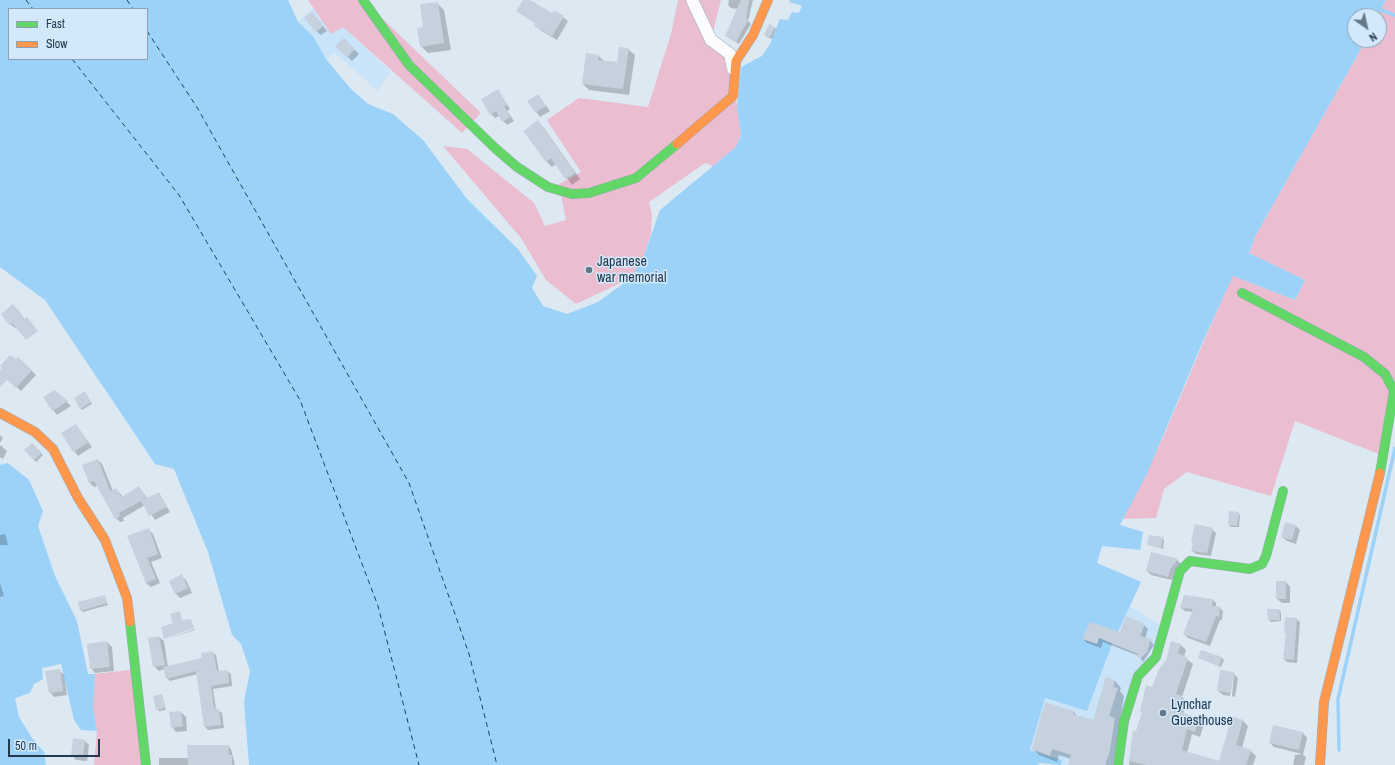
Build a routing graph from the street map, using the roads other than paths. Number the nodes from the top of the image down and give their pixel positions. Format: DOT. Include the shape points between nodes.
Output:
graph roads {
  1 [pos="363,0"];
  2 [pos="692,0"];
  3 [pos="768,0"];
  4 [pos="735,78"];
  5 [pos="1242,293"];
  6 [pos="0,413"];
  7 [pos="1283,491"];
  8 [pos="146,765"];
  9 [pos="1118,765"];
  10 [pos="1320,765"];
  1 -- 4 [label="street" via="409,65 494,148 548,187 572,194 589,193 636,178 733,96"];
  2 -- 4 [label="street" via="710,40 730,54"];
  3 -- 4 [label="street" via="753,35 736,61"];
  5 -- 10 [label="street" via="1364,357 1385,374 1394,391 1384,456 1324,702"];
  6 -- 8 [label="street" via="35,432 53,449 78,498 105,540 127,598"];
  7 -- 9 [label="street" via="1262,564 1250,569 1190,561 1180,571 1156,657 1138,676 1133,691 1124,721"];
}
